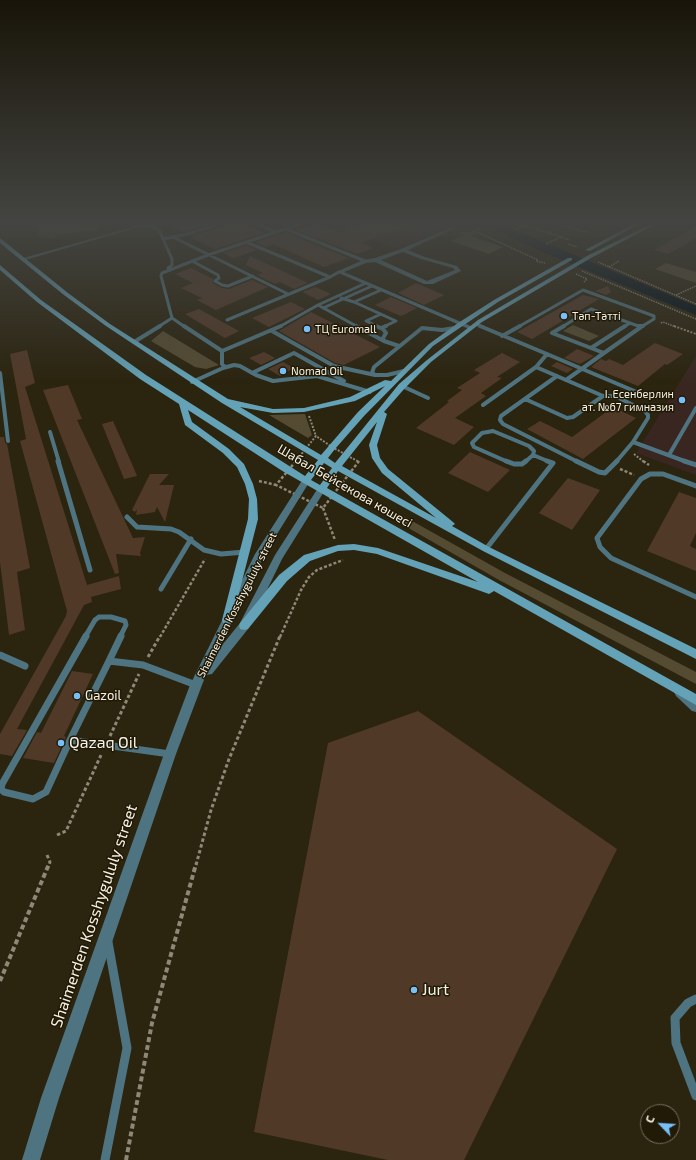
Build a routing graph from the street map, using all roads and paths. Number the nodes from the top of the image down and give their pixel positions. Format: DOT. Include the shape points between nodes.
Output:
graph roads {
  1 [pos="12,277"];
  2 [pos="46,277"];
  3 [pos="161,277"];
  4 [pos="219,277"];
  5 [pos="250,277"];
  6 [pos="255,277"];
  7 [pos="330,277"];
  8 [pos="350,277"];
  9 [pos="413,277"];
  10 [pos="444,277"];
  11 [pos="539,277"];
  12 [pos="554,277"];
  13 [pos="597,277"];
  14 [pos="633,277"];
  15 [pos="369,285"];
  16 [pos="696,286"];
  17 [pos="381,290"];
  18 [pos="288,294"];
  19 [pos="676,295"];
  20 [pos="337,296"];
  21 [pos="343,299"];
  22 [pos="354,302"];
  23 [pos="696,304"];
  24 [pos="318,305"];
  25 [pos="323,308"];
  26 [pos="381,314"];
  27 [pos="172,318"];
  28 [pos="696,319"];
  29 [pos="227,320"];
  30 [pos="630,323"];
  31 [pos="457,326"];
  32 [pos="473,326"];
  33 [pos="381,328"];
  34 [pos="641,328"];
  35 [pos="272,331"];
  36 [pos="696,334"];
  37 [pos="502,336"];
  38 [pos="384,341"];
  39 [pos="134,342"];
  40 [pos="399,346"];
  41 [pos="591,348"];
  42 [pos="222,351"];
  43 [pos="604,353"];
  44 [pos="547,354"];
  45 [pos="225,367"];
  46 [pos="536,367"];
  47 [pos="583,368"];
  48 [pos="0,373"];
  49 [pos="252,373"];
  50 [pos="401,373"];
  51 [pos="375,375"];
  52 [pos="557,376"];
  53 [pos="566,380"];
  54 [pos="192,382"];
  55 [pos="353,386"];
  56 [pos="402,386"];
  57 [pos="370,392"];
  58 [pos="639,393"];
  59 [pos="603,396"];
  60 [pos="428,398"];
  61 [pos="525,400"];
  62 [pos="224,401"];
  63 [pos="183,403"];
  64 [pos="483,405"];
  65 [pos="696,408"];
  66 [pos="385,409"];
  67 [pos="50,432"];
  68 [pos="8,441"];
  69 [pos="633,442"];
  70 [pos="332,447"];
  71 [pos="304,449"];
  72 [pos="626,450"];
  73 [pos="533,455"];
  74 [pos="669,455"];
  75 [pos="323,459"];
  76 [pos="696,465"];
  77 [pos="613,466"];
  78 [pos="337,467"];
  79 [pos="287,470"];
  80 [pos="350,474"];
  81 [pos="663,474"];
  82 [pos="641,478"];
  83 [pos="306,481"];
  84 [pos="249,484"];
  85 [pos="276,485"];
  86 [pos="696,486"];
  87 [pos="321,490"];
  88 [pos="296,495"];
  89 [pos="333,497"];
  90 [pos="323,508"];
  91 [pos="127,517"];
  92 [pos="191,539"];
  93 [pos="469,540"];
  94 [pos="338,548"];
  95 [pos="486,549"];
  96 [pos="245,552"];
  97 [pos="205,555"];
  98 [pos="343,560"];
  99 [pos="345,564"];
  100 [pos="90,570"];
  101 [pos="161,589"];
  102 [pos="696,597"];
  103 [pos="515,599"];
  104 [pos="227,620"];
  105 [pos="244,626"];
  106 [pos="696,654"];
  107 [pos="0,655"];
  108 [pos="109,661"];
  109 [pos="143,665"];
  110 [pos="25,666"];
  111 [pos="196,686"];
  112 [pos="677,690"];
  113 [pos="696,700"];
  114 [pos="696,707"];
  115 [pos="70,740"];
  116 [pos="106,745"];
  117 [pos="170,754"];
  118 [pos="57,836"];
  119 [pos="47,855"];
  120 [pos="107,935"];
  121 [pos="0,981"];
  122 [pos="696,999"];
  123 [pos="696,1096"];
  124 [pos="31,1160"];
  125 [pos="105,1160"];
  126 [pos="126,1160"];
  1 -- 63 [label="main road, Шабал Бейсекова көшесі" via="81,332"];
  2 -- 39 [label="main road, Шабал Бейсекова көшесі"];
  3 -- 27 [label="lane"];
  4 -- 5 [label="lane" via="215,281 217,284 228,286"];
  6 -- 18 [label="lane"];
  7 -- 18 [label="lane"];
  8 -- 15 [label="street"];
  9 -- 10 [label="street" via="426,283"];
  11 -- 31 [label="main road, Shaimerden Kosshygululy street"];
  12 -- 32 [label="main road, Shaimerden Kosshygululy street"];
  13 -- 28 [label="path"];
  14 -- 19 [label="path"];
  15 -- 17 [label="street"];
  15 -- 20 [label="lane"];
  15 -- 21 [label="lane"];
  16 -- 19 [label="path"];
  17 -- 22 [label="lane"];
  17 -- 31 [label="street"];
  18 -- 29 [label="lane"];
  19 -- 23 [label="path"];
  20 -- 21 [label="lane"];
  20 -- 24 [label="lane"];
  21 -- 22 [label="lane"];
  21 -- 25 [label="lane"];
  22 -- 26 [label="lane"];
  24 -- 25 [label="lane"];
  24 -- 35 [label="lane"];
  25 -- 38 [label="lane"];
  26 -- 33 [label="lane" via="366,321"];
  26 -- 33 [label="lane" via="396,321"];
  27 -- 39 [label="lane"];
  27 -- 42 [label="lane"];
  30 -- 34 [label="lane"];
  30 -- 41 [label="lane"];
  30 -- 41 [label="lane" via="591,309 552,333"];
  31 -- 32 [label="street"];
  31 -- 40 [label="lane" via="442,330 422,328"];
  31 -- 50 [label="main road, Shaimerden Kosshygululy street"];
  32 -- 37 [label="lane"];
  32 -- 56 [label="main road, Shaimerden Kosshygululy street"];
  33 -- 38 [label="lane" via="386,333"];
  34 -- 36 [label="path" via="652,328 663,322"];
  34 -- 37 [label="lane" via="654,319 654,316 583,290"];
  34 -- 43 [label="lane"];
  35 -- 42 [label="lane"];
  35 -- 51 [label="lane" via="334,366"];
  37 -- 44 [label="lane"];
  38 -- 40 [label="lane"];
  39 -- 54 [label="main road, Шабал Бейсекова көшесі"];
  40 -- 51 [label="lane" via="372,370"];
  41 -- 43 [label="lane"];
  42 -- 45 [label="lane" via="222,364"];
  43 -- 47 [label="lane"];
  44 -- 46 [label="lane"];
  44 -- 47 [label="lane"];
  45 -- 49 [label="lane" via="240,366"];
  45 -- 54 [label="lane"];
  46 -- 52 [label="lane"];
  46 -- 64 [label="lane"];
  47 -- 53 [label="lane"];
  47 -- 58 [label="lane"];
  48 -- 68 [label="lane"];
  49 -- 55 [label="lane" via="274,381 317,376"];
  49 -- 55 [label="lane" via="294,353"];
  50 -- 51 [label="lane"];
  50 -- 57 [label="main road"];
  50 -- 70 [label="main road, Shaimerden Kosshygululy street"];
  52 -- 53 [label="lane"];
  52 -- 61 [label="lane"];
  53 -- 59 [label="lane"];
  54 -- 62 [label="main road, Шабал Бейсекова көшесі"];
  55 -- 57 [label="lane"];
  56 -- 60 [label="lane"];
  56 -- 66 [label="main road, Shaimerden Kosshygululy street"];
  57 -- 62 [label="main road" via="352,399 304,410 273,411"];
  59 -- 61 [label="lane" via="573,417 567,418"];
  59 -- 69 [label="lane" via="615,396 648,415"];
  61 -- 77 [label="lane" via="501,416 500,420 599,472 606,473"];
  62 -- 71 [label="main road, Шабал Бейсекова көшесі"];
  63 -- 79 [label="main road, Шабал Бейсекова көшесі"];
  63 -- 84 [label="main road" via="188,423 226,451 240,466"];
  65 -- 74 [label="lane"];
  66 -- 78 [label="main road, Shaimerden Kosshygululy street"];
  66 -- 93 [label="main road" via="373,445 376,458 385,471"];
  67 -- 100 [label="lane"];
  69 -- 72 [label="lane"];
  69 -- 74 [label="lane"];
  70 -- 71 [label="path" via="316,436"];
  70 -- 75 [label="main road, Shaimerden Kosshygululy street"];
  71 -- 75 [label="main road, Шабал Бейсекова көшесі"];
  71 -- 79 [label="path"];
  72 -- 77 [label="lane"];
  72 -- 81 [label="path"];
  73 -- 73 [label="lane" via="522,464 514,464 474,447 472,443 482,433 493,431 529,446 534,451"];
  73 -- 95 [label="lane" via="553,463"];
  74 -- 76 [label="lane"];
  75 -- 78 [label="main road, Шабал Бейсекова көшесі"];
  75 -- 83 [label="main road, Shaimerden Kosshygululy street"];
  77 -- 82 [label="path"];
  78 -- 80 [label="main road, Шабал Бейсекова көшесі"];
  78 -- 87 [label="main road, Shaimerden Kosshygululy street"];
  79 -- 83 [label="main road, Шабал Бейсекова көшесі"];
  79 -- 85 [label="path"];
  80 -- 89 [label="path"];
  80 -- 93 [label="main road, Шабал Бейсекова көшесі"];
  81 -- 82 [label="lane" via="650,474"];
  81 -- 86 [label="lane"];
  82 -- 102 [label="lane" via="597,538 600,547 611,558"];
  83 -- 87 [label="main road, Шабал Бейсекова көшесі"];
  83 -- 88 [label="street, Shaimerden Kosshygululy street"];
  84 -- 85 [label="path" via="258,481"];
  84 -- 96 [label="main road" via="253,499 253,519"];
  85 -- 88 [label="path"];
  87 -- 89 [label="main road, Шабал Бейсекова көшесі"];
  87 -- 105 [label="street, Shaimerden Kosshygululy street" via="278,558"];
  88 -- 104 [label="street, Shaimerden Kosshygululy street" via="260,554"];
  89 -- 103 [label="main road, Шабал Бейсекова көшесі"];
  90 -- 94 [label="path"];
  91 -- 92 [label="lane" via="137,527 171,528"];
  92 -- 96 [label="lane" via="204,550 221,554"];
  92 -- 101 [label="lane"];
  93 -- 95 [label="main road, Шабал Бейсекова көшесі"];
  94 -- 98 [label="path"];
  94 -- 103 [label="main road" via="354,547 378,551"];
  94 -- 105 [label="main road" via="307,558 283,578"];
  95 -- 106 [label="main road, Шабал Бейсекова көшесі"];
  96 -- 104 [label="main road"];
  97 -- 109 [label="path"];
  98 -- 99 [label="path"];
  98 -- 126 [label="path" via="317,570 301,590 229,759 211,810 152,1023"];
  103 -- 112 [label="main road, Шабал Бейсекова көшесі"];
  104 -- 111 [label="street, Shaimerden Kosshygululy street"];
  105 -- 111 [label="street, Shaimerden Kosshygululy street"];
  107 -- 110 [label="lane"];
  108 -- 109 [label="lane"];
  108 -- 115 [label="lane"];
  108 -- 115 [label="lane" via="126,625 125,621 111,617 99,618 95,620 1,789 4,792 33,798 46,792"];
  109 -- 111 [label="lane"];
  109 -- 116 [label="path"];
  111 -- 117 [label="street, Shaimerden Kosshygululy street"];
  112 -- 113 [label="main road, Шабал Бейсекова көшесі"];
  112 -- 114 [label="street"];
  115 -- 116 [label="lane"];
  116 -- 117 [label="lane"];
  116 -- 118 [label="path" via="66,831"];
  117 -- 120 [label="street, Shaimerden Kosshygululy street"];
  119 -- 121 [label="path" via="50,862"];
  120 -- 124 [label="street, Shaimerden Kosshygululy street"];
  120 -- 125 [label="lane" via="127,1048"];
  122 -- 123 [label="lane" via="688,1003 675,1018 676,1043"];
}
